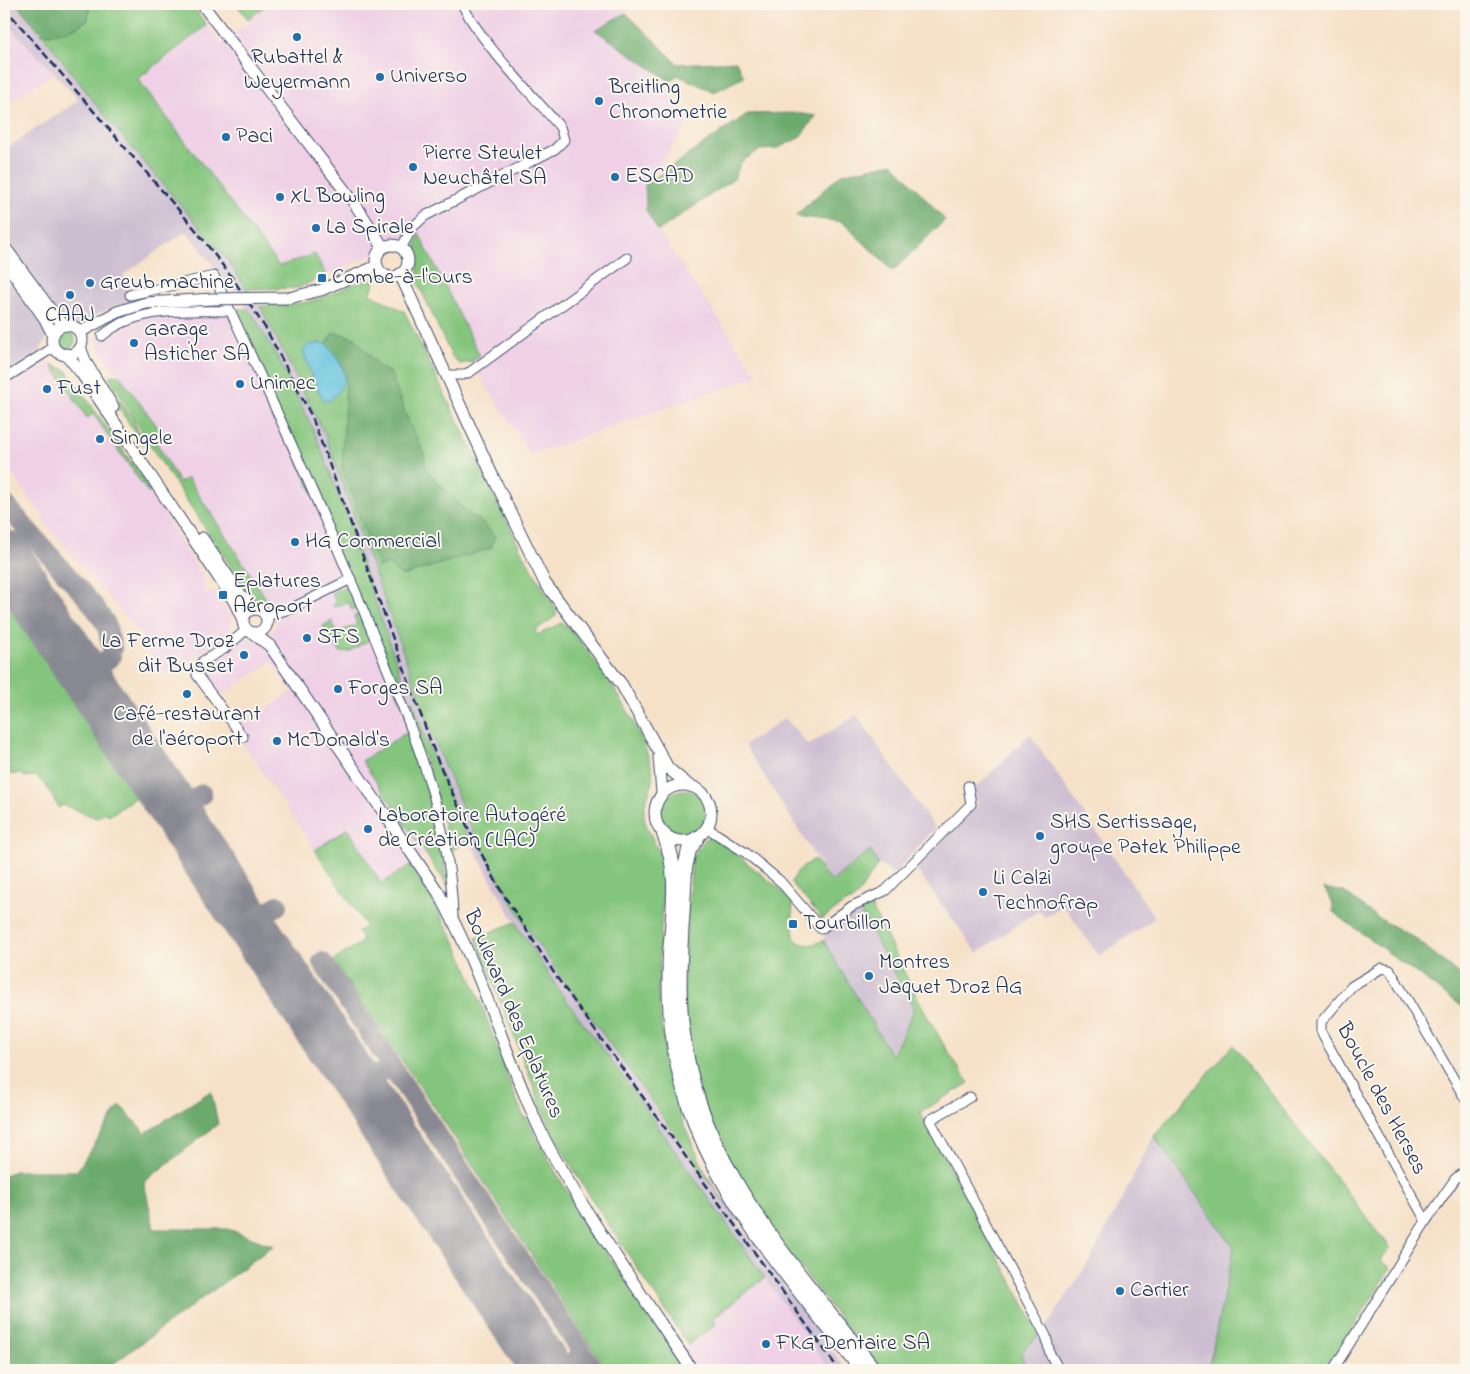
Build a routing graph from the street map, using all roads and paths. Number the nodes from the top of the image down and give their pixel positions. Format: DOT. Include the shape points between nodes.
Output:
graph roads {
  1 [pos="202,4"];
  2 [pos="462,4"];
  3 [pos="4,246"];
  4 [pos="383,247"];
  5 [pos="401,248"];
  6 [pos="627,258"];
  7 [pos="4,260"];
  8 [pos="377,266"];
  9 [pos="400,274"];
  10 [pos="130,295"];
  11 [pos="230,311"];
  12 [pos="64,325"];
  13 [pos="80,332"];
  14 [pos="102,336"];
  15 [pos="54,341"];
  16 [pos="80,348"];
  17 [pos="66,354"];
  18 [pos="448,375"];
  19 [pos="4,379"];
  20 [pos="351,579"];
  21 [pos="254,609"];
  22 [pos="266,621"];
  23 [pos="248,628"];
  24 [pos="270,646"];
  25 [pos="243,737"];
  26 [pos="4,749"];
  27 [pos="659,753"];
  28 [pos="4,760"];
  29 [pos="688,784"];
  30 [pos="968,786"];
  31 [pos="662,793"];
  32 [pos="702,833"];
  33 [pos="664,834"];
  34 [pos="453,918"];
  35 [pos="970,1097"];
  36 [pos="1466,1100"];
  37 [pos="1466,1170"];
  38 [pos="1426,1221"];
  39 [pos="692,1370"];
  40 [pos="862,1370"];
  41 [pos="874,1370"];
  42 [pos="1059,1370"];
  43 [pos="1332,1370"];
  1 -- 4 [label="main road"];
  2 -- 5 [label="street" via="487,41 560,126 563,142 425,216 413,227"];
  3 -- 12 [label="main road"];
  4 -- 5 [label="main road"];
  4 -- 8 [label="main road" via="377,255"];
  5 -- 9 [label="main road" via="408,259"];
  6 -- 18 [label="street" via="470,372"];
  7 -- 15 [label="main road" via="46,319"];
  8 -- 9 [label="main road" via="386,276"];
  8 -- 13 [label="main road, bridge" via="321,290 289,298 146,303 122,310"];
  9 -- 18 [label="main road"];
  10 -- 11 [label="street" via="214,276"];
  11 -- 14 [label="street" via="158,313 120,323"];
  11 -- 20 [label="street"];
  12 -- 13 [label="main road" via="73,326"];
  12 -- 15 [label="main road" via="59,328"];
  13 -- 16 [label="main road"];
  15 -- 17 [label="main road" via="58,352"];
  15 -- 19 [label="street"];
  16 -- 17 [label="main road" via="73,354"];
  16 -- 21 [label="main road" via="107,398 240,594"];
  17 -- 23 [label="main road, Boulevard des Eplatures" via="200,549"];
  18 -- 27 [label="main road" via="545,583 622,685"];
  20 -- 22 [label="street"];
  20 -- 34 [label="street" via="427,768 452,882"];
  21 -- 22 [label="main road" via="260,610"];
  21 -- 23 [label="main road" via="245,614"];
  22 -- 23 [label="main road" via="261,632"];
  22 -- 24 [label="main road, Boulevard des Eplatures"];
  23 -- 24 [label="main road, Boulevard des Eplatures"];
  23 -- 25 [label="street" via="224,649 203,661 197,675"];
  24 -- 34 [label="main road, Boulevard des Eplatures"];
  26 -- 28 [label="street"];
  27 -- 29 [label="main road" via="668,768"];
  27 -- 31 [label="main road"];
  29 -- 31 [label="main road" via="674,786"];
  29 -- 32 [label="main road" via="700,790 709,801 712,815"];
  30 -- 32 [label="street" via="971,804 885,891 852,906 821,930 780,880 746,853"];
  31 -- 33 [label="main road" via="655,817"];
  32 -- 33 [label="main road" via="690,840 676,840"];
  32 -- 41 [label="highway" via="689,850 685,868 679,984 686,1054 700,1110 718,1153 744,1200"];
  33 -- 40 [label="highway" via="674,867 669,983 672,1030 691,1115 710,1160 735,1203"];
  34 -- 39 [label="main road, Boulevard des Eplatures" via="543,1136 579,1199"];
  35 -- 42 [label="street" via="930,1120 1046,1336 1050,1354"];
  36 -- 38 [label="street, Boucle des Herses" via="1390,970 1382,968 1352,986 1321,1022 1321,1032"];
  37 -- 38 [label="street" via="1455,1179"];
  38 -- 43 [label="street"];
}
